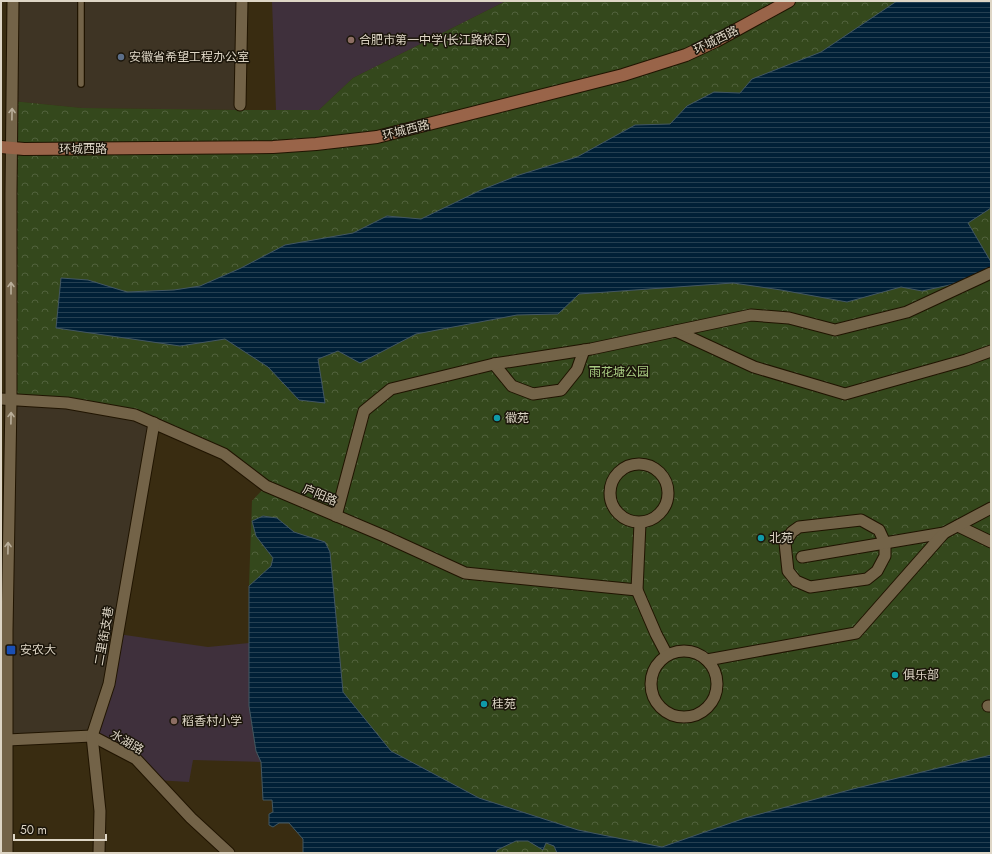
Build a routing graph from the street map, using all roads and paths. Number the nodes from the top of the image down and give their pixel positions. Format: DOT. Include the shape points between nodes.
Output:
graph roads {
  1 [pos="13,1"];
  2 [pos="82,1"];
  3 [pos="242,1"];
  4 [pos="788,1"];
  5 [pos="81,84"];
  6 [pos="240,105"];
  7 [pos="6,148"];
  8 [pos="991,273"];
  9 [pos="676,331"];
  10 [pos="584,350"];
  11 [pos="991,352"];
  12 [pos="494,364"];
  13 [pos="6,399"];
  14 [pos="154,423"];
  15 [pos="991,508"];
  16 [pos="336,516"];
  17 [pos="640,523"];
  18 [pos="958,526"];
  19 [pos="944,533"];
  20 [pos="991,542"];
  21 [pos="885,543"];
  22 [pos="802,557"];
  23 [pos="637,590"];
  24 [pos="667,655"];
  25 [pos="707,660"];
  26 [pos="92,736"];
  27 [pos="4,740"];
  28 [pos="7,853"];
  29 [pos="99,853"];
  30 [pos="229,853"];
  7 -- 1 [label="street, one-way"];
  2 -- 5 [label="lane"];
  3 -- 6 [label="street"];
  4 -- 7 [label="street, 环城西路" via="716,41 680,57 624,75 377,137 273,147"];
  13 -- 7 [label="street, one-way"];
  8 -- 9 [label="street" via="907,312 835,330 789,318 751,315"];
  9 -- 10 [label="street"];
  9 -- 11 [label="street" via="754,367 845,394"];
  10 -- 12 [label="street"];
  10 -- 12 [label="street" via="577,370 561,390 533,394 512,386"];
  12 -- 16 [label="street" via="391,389 364,411"];
  13 -- 14 [label="street, 庐阳路" via="74,405 135,415"];
  27 -- 13 [label="street, one-way" via="7,631"];
  14 -- 16 [label="street, 庐阳路" via="224,454 266,486"];
  14 -- 26 [label="street, 二里街支巷" via="109,684"];
  15 -- 18 [label="street"];
  16 -- 23 [label="street, 庐阳路" via="464,573"];
  17 -- 17 [label="street" via="621,517 610,501 609,491 614,477 625,467 634,464 644,464 661,473 668,490 668,500 664,509 658,516"];
  17 -- 23 [label="street"];
  18 -- 19 [label="street"];
  18 -- 20 [label="street"];
  19 -- 21 [label="street"];
  19 -- 25 [label="street" via="856,633"];
  21 -- 21 [label="street" via="885,556 878,571 867,579 810,587 796,581 788,571 785,543 799,527 861,520 879,530"];
  21 -- 22 [label="street"];
  23 -- 24 [label="street"];
  24 -- 25 [label="street" via="677,651 688,651"];
  24 -- 25 [label="street" via="653,672 652,693 664,710 685,717 705,709 716,690 713,669"];
  26 -- 27 [label="street, 水湖路"];
  26 -- 29 [label="street, 二里街支巷" via="100,811"];
  26 -- 30 [label="street, 水湖路" via="136,759 191,818"];
  27 -- 28 [label="street"];
}
